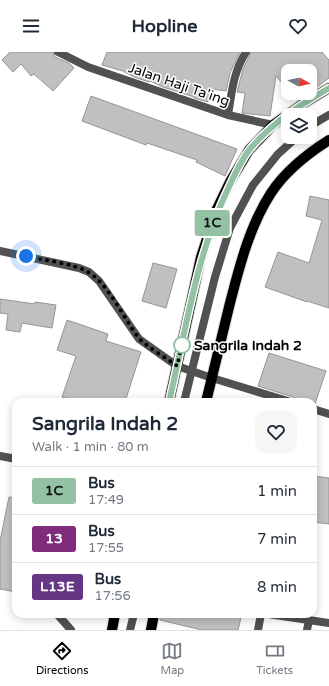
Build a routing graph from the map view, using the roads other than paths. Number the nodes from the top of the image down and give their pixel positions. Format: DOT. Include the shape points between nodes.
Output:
graph roads {
  1 [pos="58,52"];
  2 [pos="246,52"];
  3 [pos="329,88"];
  4 [pos="228,115"];
  5 [pos="329,115"];
  6 [pos="317,122"];
  7 [pos="273,125"];
  8 [pos="329,140"];
  9 [pos="289,144"];
  10 [pos="0,250"];
  11 [pos="177,366"];
  12 [pos="212,378"];
  13 [pos="170,398"];
  14 [pos="185,398"];
  15 [pos="207,398"];
  16 [pos="278,398"];
  17 [pos="317,410"];
  18 [pos="329,414"];
  19 [pos="0,456"];
  20 [pos="12,459"];
  21 [pos="60,618"];
  22 [pos="115,618"];
  23 [pos="133,618"];
  24 [pos="153,618"];
  25 [pos="260,618"];
  26 [pos="295,618"];
  27 [pos="309,620"];
  28 [pos="329,623"];
  29 [pos="71,630"];
  30 [pos="112,630"];
  31 [pos="130,630"];
  32 [pos="151,630"];
  33 [pos="258,630"];
  34 [pos="307,630"];
  1 -- 4 [label="street, Jalan Haji Ta'ing" via="88,67"];
  2 -- 4 [label="street" via="234,77"];
  3 -- 7 [label="main road"];
  4 -- 7 [label="street, Jalan Haji Ta'ing"];
  5 -- 6 [label="street"];
  7 -- 11 [label="main road" via="249,150 216,212 201,257"];
  8 -- 12 [label="main road" via="295,165 272,192 255,223 240,265"];
  9 -- 14 [label="street, bridge" via="253,185 230,228"];
  10 -- 11 [label="street" via="89,272 106,289 139,339"];
  11 -- 12 [label="street"];
  11 -- 13 [label="main road"];
  12 -- 15 [label="main road"];
  12 -- 16 [label="street"];
  17 -- 18 [label="street"];
  19 -- 20 [label="street"];
  21 -- 29 [label="street"];
  22 -- 30 [label="main road"];
  23 -- 31 [label="street"];
  24 -- 32 [label="main road"];
  25 -- 33 [label="street"];
  26 -- 27 [label="street"];
  27 -- 28 [label="street"];
  27 -- 34 [label="street"];
}
